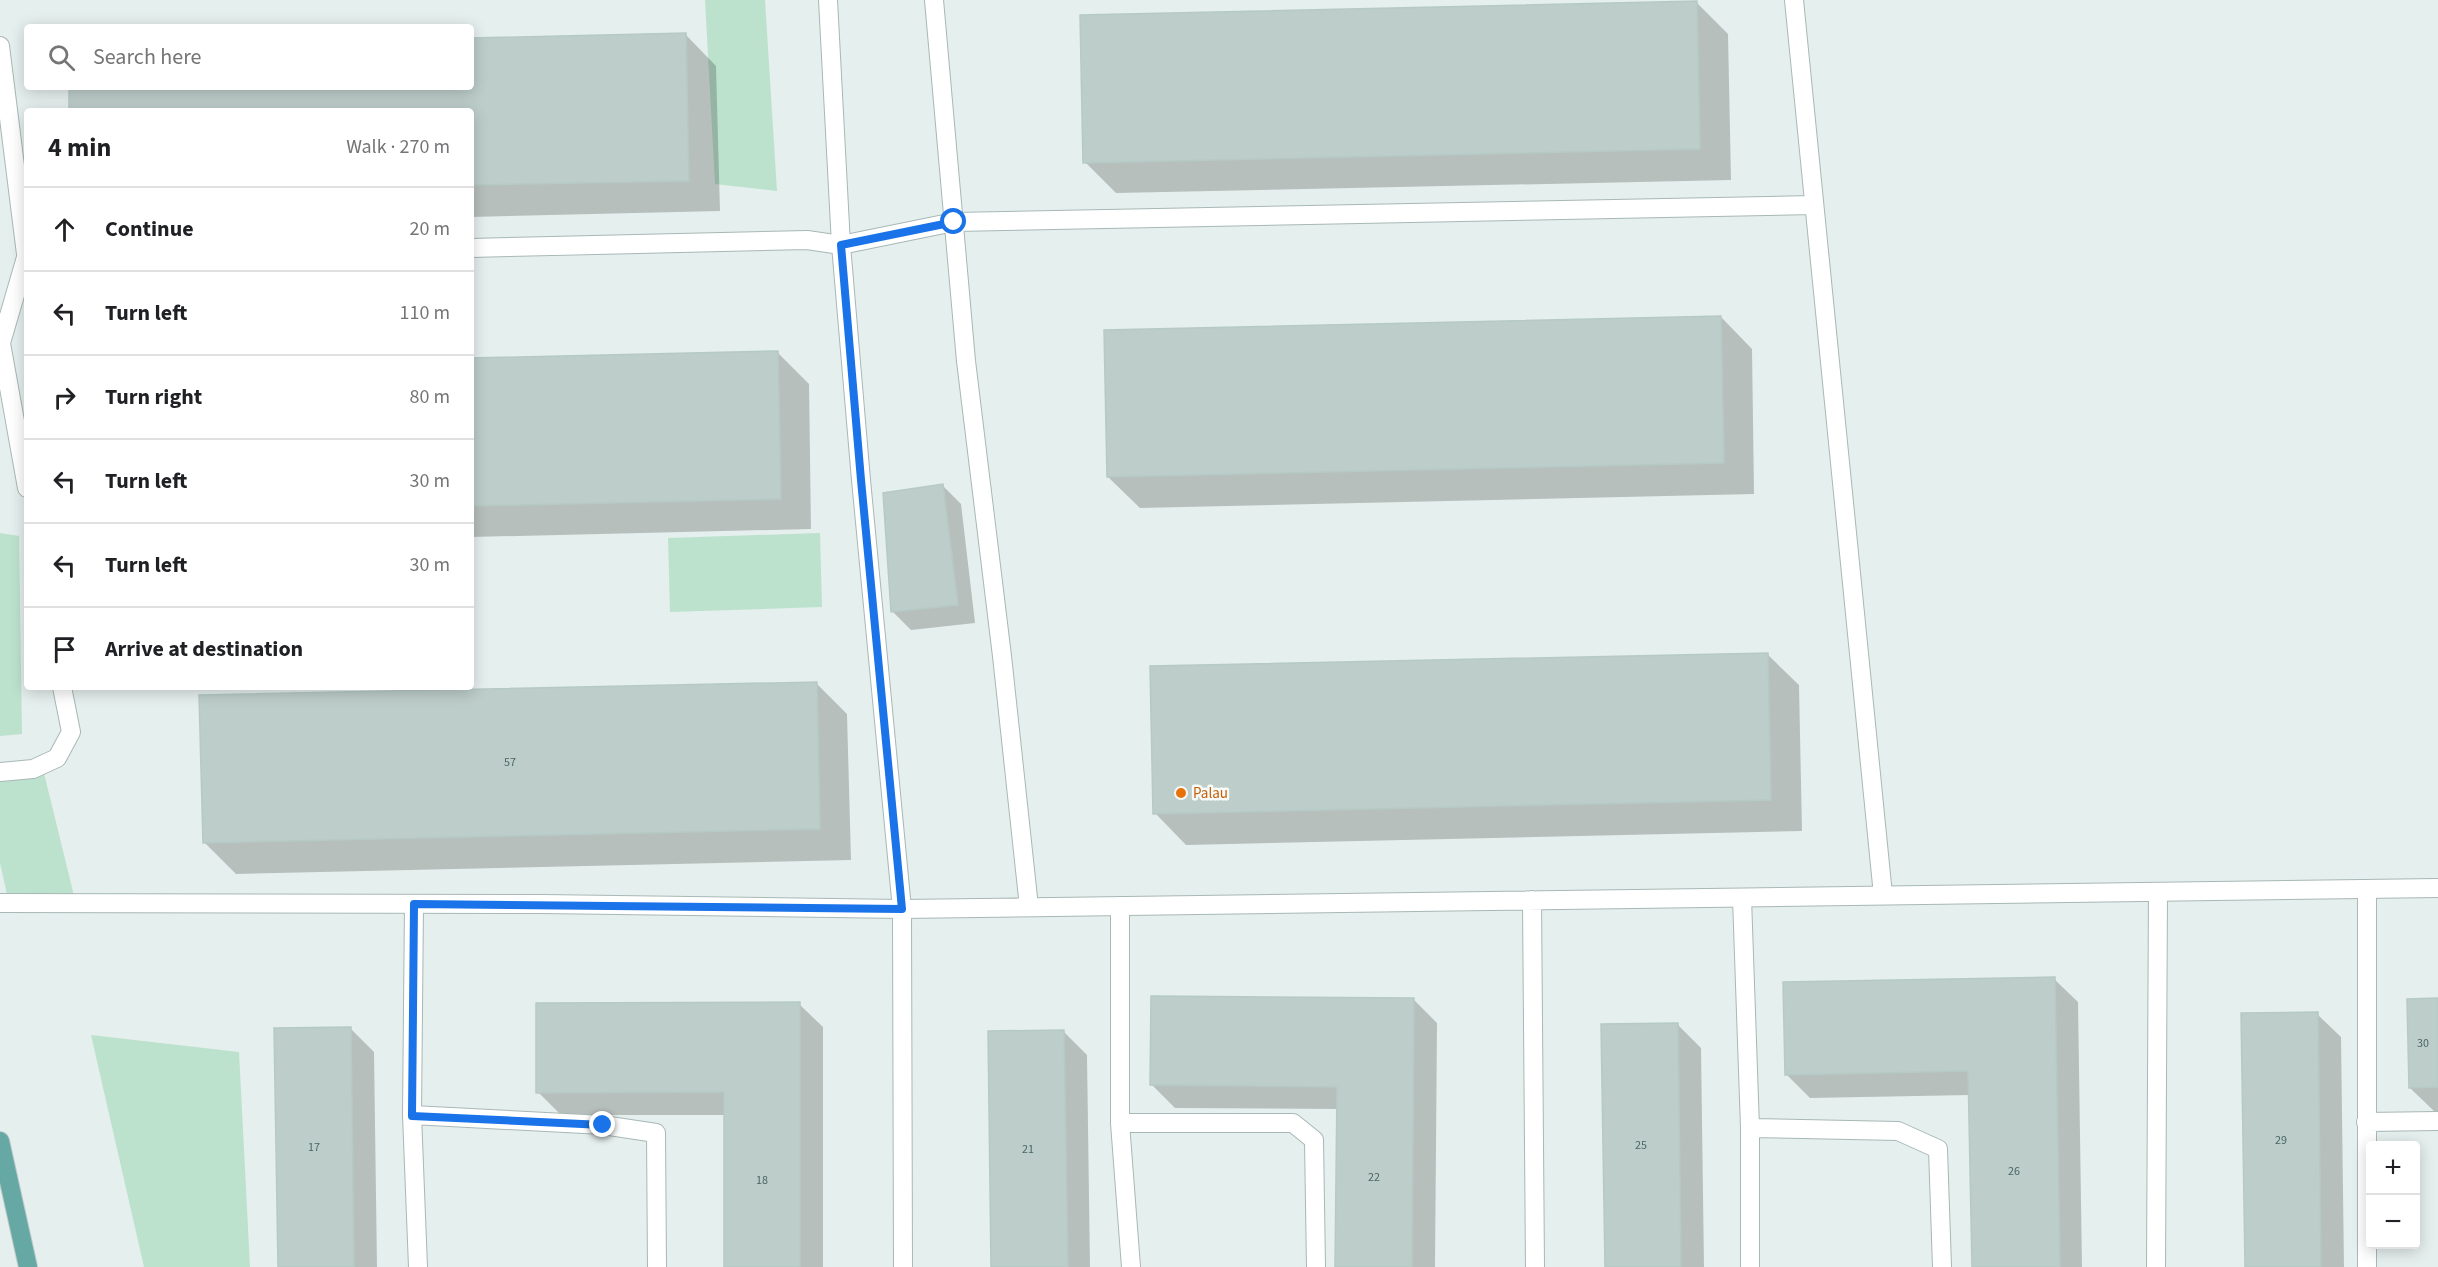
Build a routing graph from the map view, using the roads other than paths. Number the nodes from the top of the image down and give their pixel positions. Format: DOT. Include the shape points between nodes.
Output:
graph roads {
  1 [pos="828,0"];
  2 [pos="934,0"];
  3 [pos="1794,0"];
  4 [pos="0,46"];
  5 [pos="1814,205"];
  6 [pos="954,222"];
  7 [pos="24,231"];
  8 [pos="841,245"];
  9 [pos="474,248"];
  10 [pos="24,264"];
  11 [pos="1,340"];
  12 [pos="24,471"];
  13 [pos="63,690"];
  14 [pos="0,772"];
  15 [pos="2438,888"];
  16 [pos="2367,889"];
  17 [pos="2158,892"];
  18 [pos="1883,896"];
  19 [pos="1742,898"];
  20 [pos="1532,900"];
  21 [pos="0,903"];
  22 [pos="414,904"];
  23 [pos="1120,906"];
  24 [pos="1029,907"];
  25 [pos="902,909"];
  26 [pos="412,1116"];
  27 [pos="2438,1121"];
  28 [pos="2366,1122"];
  29 [pos="1120,1123"];
  30 [pos="1750,1128"];
  31 [pos="0,1141"];
  32 [pos="28,1267"];
  33 [pos="418,1267"];
  34 [pos="657,1267"];
  35 [pos="903,1267"];
  36 [pos="1131,1267"];
  37 [pos="1316,1267"];
  38 [pos="1535,1267"];
  39 [pos="1750,1267"];
  40 [pos="1942,1267"];
  41 [pos="2156,1267"];
  42 [pos="2367,1267"];
  1 -- 8 [label="street"];
  2 -- 6 [label="street"];
  3 -- 5 [label="street"];
  4 -- 7 [label="street"];
  5 -- 6 [label="street"];
  5 -- 18 [label="street"];
  6 -- 8 [label="street"];
  6 -- 24 [label="street" via="966,361"];
  8 -- 9 [label="street" via="807,240"];
  8 -- 25 [label="street"];
  10 -- 11 [label="street"];
  11 -- 12 [label="street"];
  13 -- 14 [label="street" via="70,732 57,758 33,769"];
  15 -- 16 [label="street"];
  16 -- 17 [label="street"];
  16 -- 28 [label="street"];
  17 -- 18 [label="street"];
  17 -- 41 [label="street"];
  18 -- 19 [label="street"];
  19 -- 20 [label="street"];
  19 -- 30 [label="street"];
  20 -- 23 [label="street"];
  20 -- 38 [label="street"];
  21 -- 22 [label="street"];
  22 -- 25 [label="street"];
  22 -- 26 [label="street"];
  23 -- 24 [label="street"];
  23 -- 29 [label="street"];
  24 -- 25 [label="street"];
  25 -- 35 [label="street"];
  26 -- 33 [label="street"];
  26 -- 34 [label="street" via="603,1125 656,1133"];
  27 -- 28 [label="street"];
  28 -- 42 [label="street"];
  29 -- 36 [label="street"];
  29 -- 37 [label="street" via="1293,1123 1314,1140"];
  30 -- 39 [label="street"];
  30 -- 40 [label="street" via="1898,1131 1938,1149"];
  31 -- 32 [label="main road"];
}
